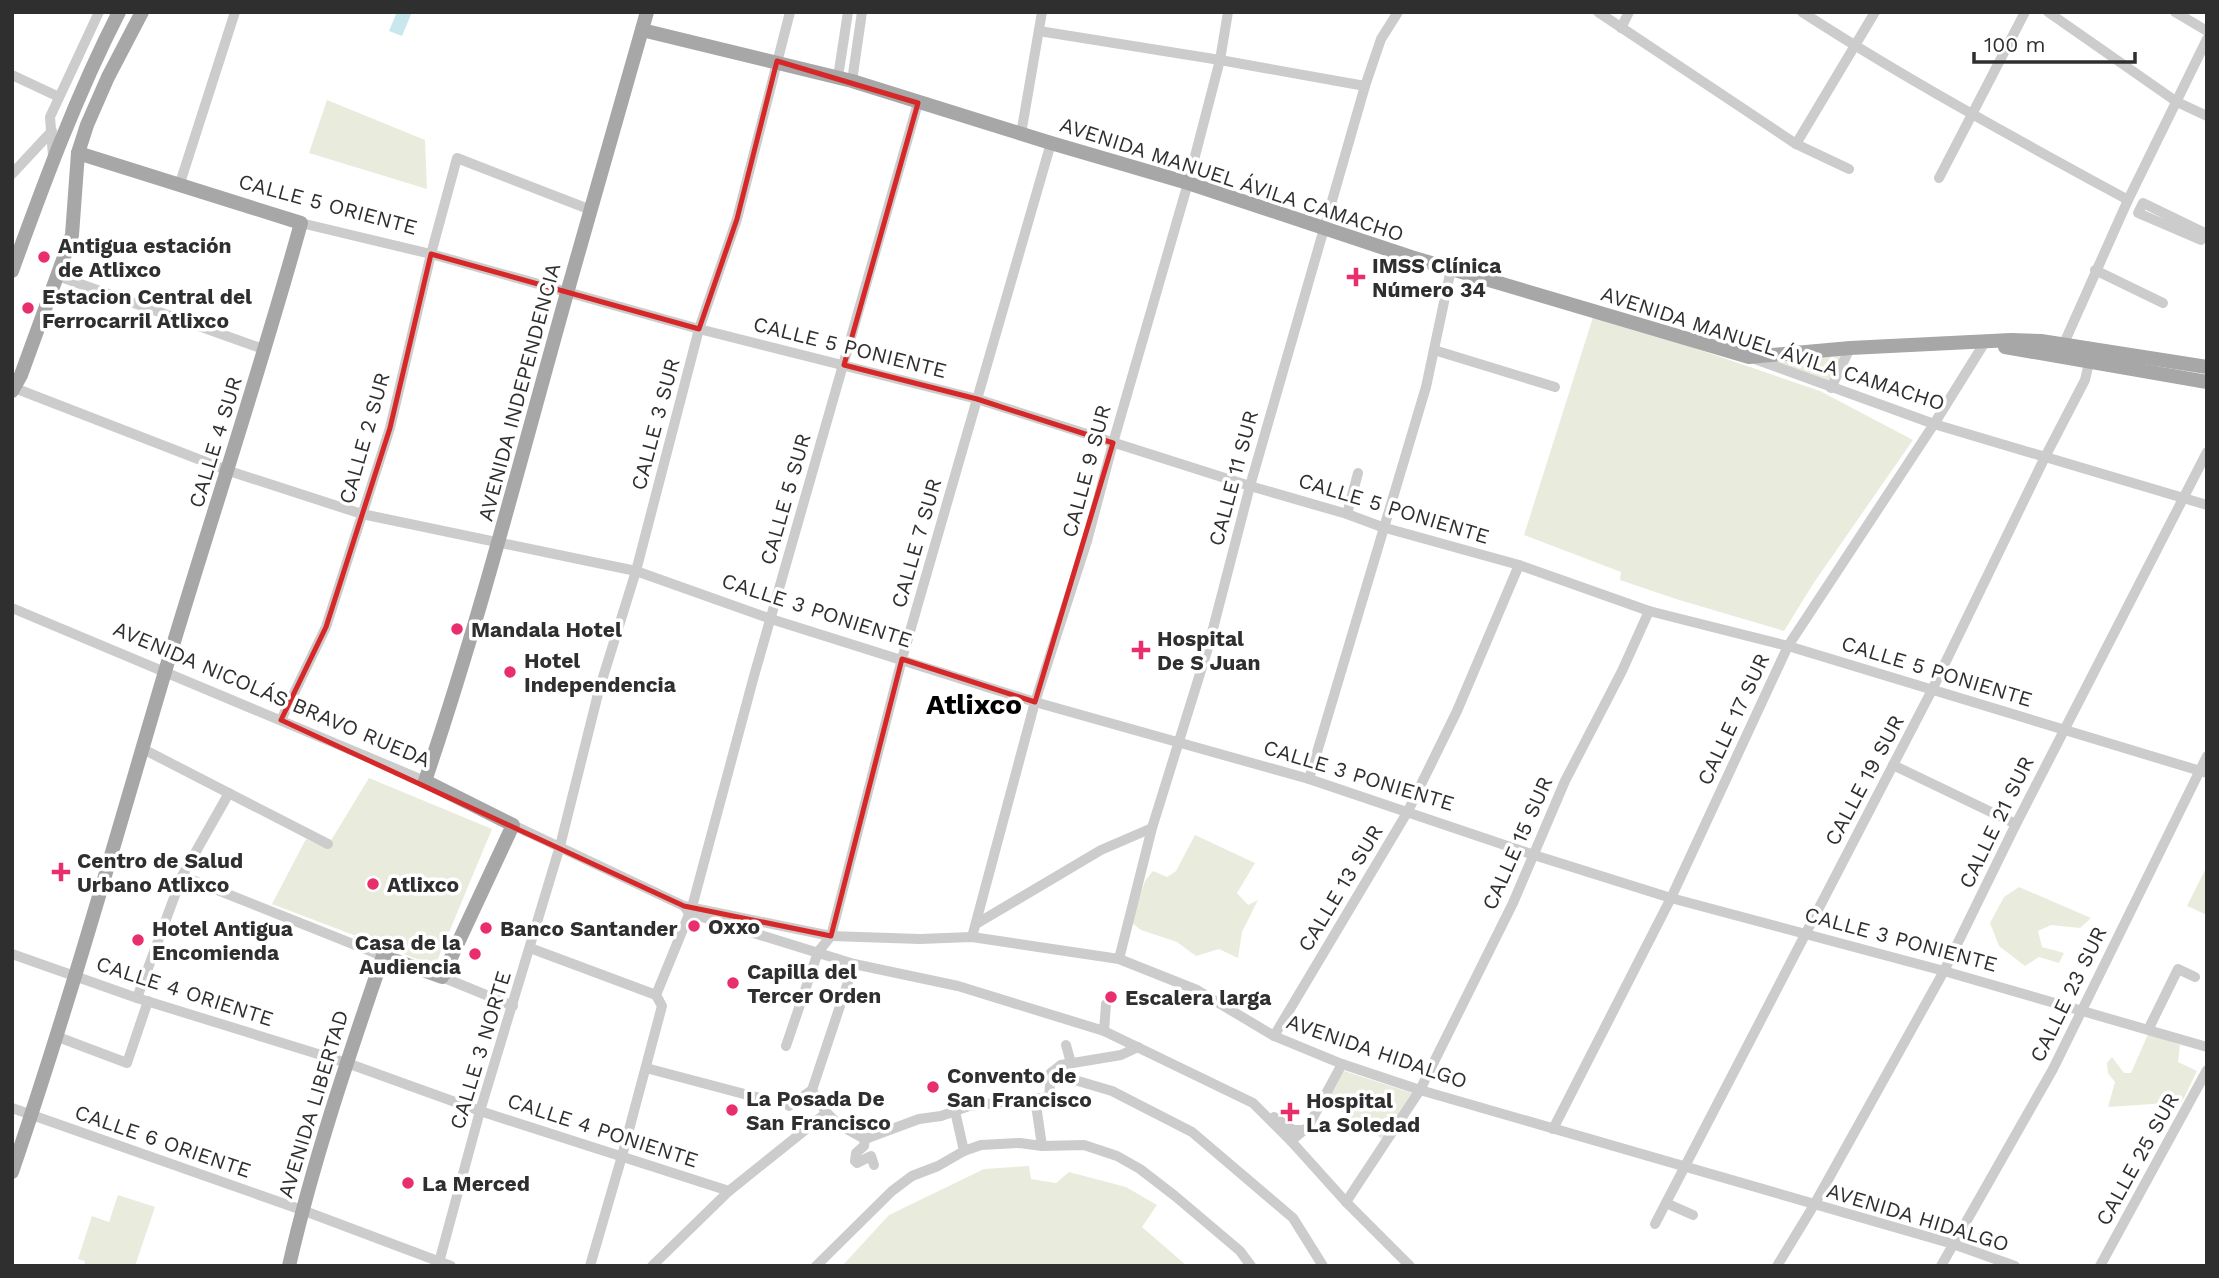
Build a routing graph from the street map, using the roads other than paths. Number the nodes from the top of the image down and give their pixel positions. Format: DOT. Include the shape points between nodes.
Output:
graph roads {
  1 [pos="99,12"];
  2 [pos="118,12"];
  3 [pos="142,12"];
  4 [pos="235,12"];
  5 [pos="647,12"];
  6 [pos="790,12"];
  7 [pos="849,12"];
  8 [pos="862,12"];
  9 [pos="1042,12"];
  10 [pos="1228,12"];
  11 [pos="1398,12"];
  12 [pos="1598,12"];
  13 [pos="1629,12"];
  14 [pos="1802,12"];
  15 [pos="1875,12"];
  16 [pos="2025,12"];
  17 [pos="2048,12"];
  18 [pos="2175,12"];
  19 [pos="1621,28"];
  20 [pos="642,30"];
  21 [pos="1039,31"];
  22 [pos="2207,32"];
  23 [pos="2207,39"];
  24 [pos="1855,47"];
  25 [pos="2204,54"];
  26 [pos="1220,60"];
  27 [pos="777,61"];
  28 [pos="12,75"];
  29 [pos="845,79"];
  30 [pos="1365,86"];
  31 [pos="59,97"];
  32 [pos="2177,102"];
  33 [pos="918,103"];
  34 [pos="1972,115"];
  35 [pos="2207,116"];
  36 [pos="52,131"];
  37 [pos="1021,134"];
  38 [pos="1051,144"];
  39 [pos="1796,144"];
  40 [pos="78,153"];
  41 [pos="53,157"];
  42 [pos="1849,169"];
  43 [pos="12,174"];
  44 [pos="1939,178"];
  45 [pos="180,183"];
  46 [pos="1188,183"];
  47 [pos="2128,201"];
  48 [pos="591,210"];
  49 [pos="301,223"];
  50 [pos="1323,229"];
  51 [pos="2204,237"];
  52 [pos="431,254"];
  53 [pos="1451,269"];
  54 [pos="2095,270"];
  55 [pos="12,271"];
  56 [pos="58,276"];
  57 [pos="567,292"];
  58 [pos="2163,303"];
  59 [pos="699,329"];
  60 [pos="1982,343"];
  61 [pos="1850,348"];
  62 [pos="266,350"];
  63 [pos="1434,350"];
  64 [pos="2061,350"];
  65 [pos="2091,355"];
  66 [pos="1749,358"];
  67 [pos="844,365"];
  68 [pos="2207,367"];
  69 [pos="2207,382"];
  70 [pos="1555,387"];
  71 [pos="1832,388"];
  72 [pos="13,389"];
  73 [pos="977,399"];
  74 [pos="1934,424"];
  75 [pos="1113,443"];
  76 [pos="2207,452"];
  77 [pos="2045,457"];
  78 [pos="229,471"];
  79 [pos="1358,473"];
  80 [pos="1250,486"];
  81 [pos="2182,496"];
  82 [pos="2207,505"];
  83 [pos="362,514"];
  84 [pos="1347,514"];
  85 [pos="1382,527"];
  86 [pos="499,544"];
  87 [pos="1519,565"];
  88 [pos="636,571"];
  89 [pos="12,608"];
  90 [pos="1649,611"];
  91 [pos="771,619"];
  92 [pos="1788,646"];
  93 [pos="902,659"];
  94 [pos="165,673"];
  95 [pos="1932,691"];
  96 [pos="1035,702"];
  97 [pos="281,720"];
  98 [pos="2064,729"];
  99 [pos="1177,743"];
  100 [pos="143,749"];
  101 [pos="2207,755"];
  102 [pos="1893,765"];
  103 [pos="2204,772"];
  104 [pos="1309,779"];
  105 [pos="425,781"];
  106 [pos="229,793"];
  107 [pos="1408,811"];
  108 [pos="2015,824"];
  109 [pos="513,825"];
  110 [pos="1152,828"];
  111 [pos="328,844"];
  112 [pos="560,846"];
  113 [pos="1534,855"];
  114 [pos="182,876"];
  115 [pos="1671,898"];
  116 [pos="688,909"];
  117 [pos="976,924"];
  118 [pos="1805,935"];
  119 [pos="831,936"];
  120 [pos="972,937"];
  121 [pos="530,948"];
  122 [pos="818,952"];
  123 [pos="12,954"];
  124 [pos="383,956"];
  125 [pos="1119,959"];
  126 [pos="854,964"];
  127 [pos="1944,971"];
  128 [pos="74,975"];
  129 [pos="442,977"];
  130 [pos="2195,977"];
  131 [pos="656,995"];
  132 [pos="142,999"];
  133 [pos="1106,1004"];
  134 [pos="513,1006"];
  135 [pos="2081,1011"];
  136 [pos="2149,1028"];
  137 [pos="1104,1031"];
  138 [pos="1274,1036"];
  139 [pos="58,1037"];
  140 [pos="1066,1045"];
  141 [pos="786,1046"];
  142 [pos="1138,1047"];
  143 [pos="2207,1047"];
  144 [pos="346,1063"];
  145 [pos="1071,1063"];
  146 [pos="1342,1064"];
  147 [pos="646,1068"];
  148 [pos="2207,1070"];
  149 [pos="1052,1073"];
  150 [pos="811,1090"];
  151 [pos="1420,1090"];
  152 [pos="1035,1098"];
  153 [pos="767,1100"];
  154 [pos="1252,1103"];
  155 [pos="789,1106"];
  156 [pos="12,1108"];
  157 [pos="480,1111"];
  158 [pos="955,1111"];
  159 [pos="825,1114"];
  160 [pos="31,1115"];
  161 [pos="1553,1129"];
  162 [pos="1303,1130"];
  163 [pos="866,1139"];
  164 [pos="1292,1141"];
  165 [pos="1042,1146"];
  166 [pos="964,1151"];
  167 [pos="622,1156"];
  168 [pos="874,1165"];
  169 [pos="1684,1165"];
  170 [pos="12,1172"];
  171 [pos="729,1191"];
  172 [pos="1346,1202"];
  173 [pos="1666,1203"];
  174 [pos="1814,1205"];
  175 [pos="302,1210"];
  176 [pos="1693,1215"];
  177 [pos="862,1222"];
  178 [pos="1655,1224"];
  179 [pos="871,1231"];
  180 [pos="1953,1244"];
  181 [pos="438,1264"];
  182 [pos="289,1266"];
  183 [pos="451,1266"];
  184 [pos="590,1266"];
  185 [pos="652,1266"];
  186 [pos="816,1266"];
  187 [pos="1251,1266"];
  188 [pos="1323,1266"];
  189 [pos="1410,1266"];
  190 [pos="1777,1266"];
  191 [pos="1941,1266"];
  192 [pos="2015,1266"];
  193 [pos="2100,1266"];
  1 -- 31 [label="street"];
  2 -- 41 [label="main road"];
  3 -- 40 [label="main road" via="108,77"];
  4 -- 45 [label="street"];
  5 -- 20 [label="main road, AVENIDA INDEPENDENCIA"];
  6 -- 27 [label="street, CALLE 3 SUR"];
  7 -- 29 [label="street"];
  8 -- 29 [label="street"];
  9 -- 21 [label="street"];
  10 -- 26 [label="street, CALLE 9 SUR"];
  11 -- 30 [label="street, CALLE 11 SUR" via="1381,38"];
  12 -- 19 [label="street"];
  13 -- 19 [label="street"];
  14 -- 24 [label="street"];
  15 -- 24 [label="street"];
  16 -- 34 [label="street"];
  17 -- 32 [label="street"];
  18 -- 22 [label="street"];
  19 -- 39 [label="street"];
  20 -- 27 [label="main road, AVENIDA MANUEL ÁVILA CAMACHO"];
  20 -- 48 [label="main road, AVENIDA INDEPENDENCIA"];
  21 -- 26 [label="street"];
  21 -- 37 [label="street"];
  23 -- 25 [label="street"];
  24 -- 34 [label="street"];
  24 -- 39 [label="street"];
  25 -- 32 [label="street"];
  26 -- 30 [label="street"];
  26 -- 46 [label="street, CALLE 9 SUR"];
  27 -- 29 [label="main road, AVENIDA MANUEL ÁVILA CAMACHO"];
  27 -- 59 [label="street, CALLE 3 SUR" via="737,219"];
  28 -- 31 [label="street"];
  29 -- 33 [label="main road, AVENIDA MANUEL ÁVILA CAMACHO"];
  30 -- 50 [label="street, CALLE 11 SUR"];
  31 -- 36 [label="street" via="50,117"];
  32 -- 35 [label="street"];
  32 -- 47 [label="street"];
  33 -- 37 [label="main road, AVENIDA MANUEL ÁVILA CAMACHO"];
  33 -- 67 [label="street, CALLE 5 SUR"];
  34 -- 44 [label="street"];
  34 -- 47 [label="street"];
  36 -- 41 [label="street"];
  36 -- 43 [label="street"];
  37 -- 38 [label="main road, AVENIDA MANUEL ÁVILA CAMACHO"];
  38 -- 46 [label="main road, AVENIDA MANUEL ÁVILA CAMACHO"];
  38 -- 73 [label="street, CALLE 7 SUR"];
  39 -- 42 [label="street"];
  40 -- 45 [label="main road, CALLE 5 ORIENTE"];
  40 -- 56 [label="main road" via="72,235"];
  41 -- 55 [label="main road"];
  45 -- 49 [label="main road, CALLE 5 ORIENTE"];
  46 -- 50 [label="main road, AVENIDA MANUEL ÁVILA CAMACHO"];
  46 -- 75 [label="street, CALLE 9 SUR"];
  47 -- 51 [label="street" via="2140,209 2143,203"];
  47 -- 54 [label="street"];
  48 -- 52 [label="street, CALLE 2 SUR" via="457,158"];
  48 -- 57 [label="main road, AVENIDA INDEPENDENCIA"];
  49 -- 52 [label="street, CALLE 5 ORIENTE"];
  49 -- 62 [label="main road, CALLE 4 SUR"];
  50 -- 53 [label="main road, AVENIDA MANUEL ÁVILA CAMACHO"];
  50 -- 80 [label="street, CALLE 11 SUR"];
  52 -- 57 [label="street, CALLE 5 ORIENTE"];
  52 -- 83 [label="street, CALLE 2 SUR" via="390,428"];
  53 -- 63 [label="street"];
  53 -- 66 [label="main road, AVENIDA MANUEL ÁVILA CAMACHO"];
  54 -- 58 [label="street"];
  54 -- 64 [label="street"];
  56 -- 62 [label="street"];
  56 -- 72 [label="main road"];
  57 -- 59 [label="street, CALLE 5 PONIENTE"];
  57 -- 86 [label="main road, AVENIDA INDEPENDENCIA"];
  59 -- 67 [label="street, CALLE 5 PONIENTE"];
  59 -- 88 [label="street, CALLE 3 SUR"];
  60 -- 61 [label="main road"];
  60 -- 64 [label="main road"];
  60 -- 74 [label="street, CALLE 17 SUR"];
  61 -- 66 [label="main road"];
  61 -- 71 [label="street"];
  62 -- 78 [label="main road, CALLE 4 SUR"];
  63 -- 70 [label="street"];
  63 -- 85 [label="street"];
  64 -- 65 [label="main road"];
  65 -- 68 [label="main road"];
  65 -- 69 [label="main road"];
  65 -- 77 [label="street, CALLE 19 SUR" via="2085,380"];
  66 -- 71 [label="street, AVENIDA MANUEL ÁVILA CAMACHO"];
  67 -- 73 [label="street, CALLE 5 PONIENTE"];
  67 -- 91 [label="street, CALLE 5 SUR"];
  71 -- 74 [label="street, AVENIDA MANUEL ÁVILA CAMACHO"];
  72 -- 78 [label="street, CALLE 3 PONIENTE"];
  73 -- 75 [label="street, CALLE 5 PONIENTE"];
  73 -- 93 [label="street, CALLE 7 SUR"];
  74 -- 77 [label="street, AVENIDA MANUEL ÁVILA CAMACHO"];
  74 -- 92 [label="street, CALLE 17 SUR"];
  75 -- 80 [label="street, CALLE 5 PONIENTE"];
  75 -- 96 [label="street, CALLE 9 SUR"];
  76 -- 81 [label="street, CALLE 21 SUR"];
  77 -- 81 [label="street, AVENIDA MANUEL ÁVILA CAMACHO"];
  77 -- 95 [label="street, CALLE 19 SUR"];
  78 -- 83 [label="street, CALLE 3 PONIENTE"];
  78 -- 94 [label="main road, CALLE 4 SUR"];
  79 -- 84 [label="street"];
  80 -- 84 [label="street, CALLE 5 PONIENTE"];
  80 -- 99 [label="street, CALLE 11 SUR" via="1208,648"];
  81 -- 82 [label="street, AVENIDA MANUEL ÁVILA CAMACHO"];
  81 -- 98 [label="street, CALLE 21 SUR"];
  83 -- 86 [label="street, CALLE 3 PONIENTE"];
  83 -- 97 [label="street, CALLE 2 SUR" via="326,627"];
  84 -- 85 [label="street, CALLE 5 PONIENTE"];
  85 -- 87 [label="street, CALLE 5 PONIENTE"];
  85 -- 104 [label="street"];
  86 -- 88 [label="street, CALLE 3 PONIENTE"];
  86 -- 105 [label="main road, AVENIDA INDEPENDENCIA"];
  87 -- 90 [label="street, CALLE 5 PONIENTE"];
  87 -- 107 [label="street, CALLE 13 SUR" via="1458,711"];
  88 -- 91 [label="street, CALLE 3 PONIENTE"];
  88 -- 112 [label="street, CALLE 3 SUR" via="599,690"];
  89 -- 94 [label="street, AVENIDA NICOLÁS BRAVO RUEDA"];
  90 -- 92 [label="street, CALLE 5 PONIENTE"];
  90 -- 113 [label="street, CALLE 15 SUR" via="1565,780"];
  91 -- 93 [label="street, CALLE 3 PONIENTE"];
  91 -- 116 [label="street, CALLE 5 SUR"];
  92 -- 95 [label="street, CALLE 5 PONIENTE"];
  92 -- 115 [label="street, CALLE 17 SUR"];
  93 -- 96 [label="street, CALLE 3 PONIENTE"];
  93 -- 119 [label="street, CALLE 7 SUR"];
  94 -- 97 [label="street, AVENIDA NICOLÁS BRAVO RUEDA"];
  94 -- 100 [label="main road, CALLE 4 SUR"];
  95 -- 98 [label="street, CALLE 5 PONIENTE"];
  95 -- 102 [label="street, CALLE 19 SUR"];
  96 -- 99 [label="street, CALLE 3 PONIENTE"];
  96 -- 117 [label="street, CALLE 9 SUR"];
  97 -- 105 [label="street, AVENIDA NICOLÁS BRAVO RUEDA"];
  98 -- 103 [label="street, CALLE 5 PONIENTE"];
  98 -- 108 [label="street, CALLE 21 SUR"];
  99 -- 104 [label="street, CALLE 3 PONIENTE"];
  99 -- 110 [label="street, CALLE 11 SUR"];
  100 -- 106 [label="street"];
  100 -- 128 [label="main road, CALLE 4 SUR"];
  101 -- 103 [label="street, CALLE 23 SUR"];
  102 -- 108 [label="street"];
  102 -- 118 [label="street, CALLE 19 SUR"];
  103 -- 135 [label="street, CALLE 23 SUR"];
  104 -- 107 [label="street, CALLE 3 PONIENTE"];
  105 -- 109 [label="main road, AVENIDA NICOLÁS BRAVO RUEDA"];
  106 -- 111 [label="street"];
  106 -- 114 [label="street"];
  107 -- 113 [label="street, CALLE 3 PONIENTE"];
  107 -- 138 [label="street, CALLE 13 SUR"];
  108 -- 127 [label="street, CALLE 21 SUR"];
  109 -- 112 [label="street, AVENIDA HIDALGO"];
  109 -- 129 [label="main road"];
  110 -- 117 [label="street" via="1101,850"];
  110 -- 125 [label="street, CALLE 11 SUR"];
  112 -- 116 [label="street, AVENIDA HIDALGO"];
  112 -- 121 [label="street, CALLE 3 NORTE"];
  113 -- 115 [label="street, CALLE 3 PONIENTE"];
  113 -- 151 [label="street, CALLE 15 SUR"];
  114 -- 124 [label="street"];
  114 -- 132 [label="street"];
  115 -- 118 [label="street, CALLE 3 PONIENTE"];
  115 -- 161 [label="street, CALLE 17 SUR"];
  116 -- 119 [label="street, AVENIDA HIDALGO"];
  116 -- 122 [label="street, AVENIDA HIDALGO"];
  116 -- 131 [label="street, CALLE 5 SUR"];
  117 -- 120 [label="street, CALLE 9 SUR"];
  118 -- 127 [label="street, CALLE 3 PONIENTE"];
  118 -- 169 [label="street, CALLE 19 SUR"];
  119 -- 120 [label="street, AVENIDA HIDALGO"];
  119 -- 122 [label="street, CALLE 7 SUR"];
  120 -- 125 [label="street, AVENIDA HIDALGO"];
  121 -- 131 [label="street"];
  121 -- 134 [label="street, CALLE 3 NORTE"];
  122 -- 126 [label="street, AVENIDA HIDALGO"];
  122 -- 141 [label="street"];
  123 -- 128 [label="street, CALLE 4 ORIENTE"];
  124 -- 129 [label="main road"];
  124 -- 144 [label="main road, AVENIDA LIBERTAD"];
  125 -- 138 [label="street, AVENIDA HIDALGO" via="1197,990"];
  126 -- 137 [label="street, AVENIDA HIDALGO" via="958,986"];
  126 -- 150 [label="street"];
  127 -- 135 [label="street, CALLE 3 PONIENTE"];
  127 -- 174 [label="street, CALLE 21 SUR"];
  128 -- 132 [label="street, CALLE 4 ORIENTE"];
  128 -- 139 [label="main road, CALLE 4 SUR"];
  129 -- 134 [label="street"];
  130 -- 136 [label="street" via="2178,969"];
  131 -- 147 [label="street" via="662,1006"];
  132 -- 139 [label="street" via="127,1063"];
  132 -- 144 [label="street, CALLE 4 ORIENTE"];
  133 -- 137 [label="street"];
  134 -- 157 [label="street, CALLE 3 NORTE"];
  135 -- 136 [label="street, CALLE 3 PONIENTE"];
  135 -- 180 [label="street, CALLE 23 SUR"];
  136 -- 143 [label="street, CALLE 3 PONIENTE"];
  137 -- 142 [label="street, AVENIDA HIDALGO"];
  138 -- 146 [label="street, AVENIDA HIDALGO"];
  139 -- 160 [label="main road, CALLE 4 SUR"];
  140 -- 145 [label="street"];
  142 -- 145 [label="street" via="1121,1055"];
  142 -- 154 [label="street, AVENIDA HIDALGO"];
  144 -- 157 [label="street, CALLE 4 PONIENTE"];
  144 -- 175 [label="main road, AVENIDA LIBERTAD"];
  145 -- 149 [label="street"];
  146 -- 151 [label="street, AVENIDA HIDALGO"];
  146 -- 162 [label="street"];
  147 -- 153 [label="street"];
  147 -- 167 [label="street"];
  148 -- 193 [label="street, CALLE 25 SUR"];
  149 -- 152 [label="street" via="1049,1097"];
  149 -- 188 [label="street" via="1112,1091 1192,1132 1293,1218"];
  150 -- 155 [label="street"];
  150 -- 159 [label="street"];
  151 -- 161 [label="street, AVENIDA HIDALGO"];
  151 -- 172 [label="street, CALLE 15 SUR"];
  152 -- 158 [label="street"];
  152 -- 165 [label="street"];
  154 -- 162 [label="street" via="1293,1130"];
  154 -- 164 [label="street"];
  156 -- 160 [label="street, CALLE 6 ORIENTE"];
  157 -- 167 [label="street, CALLE 4 PONIENTE"];
  157 -- 181 [label="street, CALLE 3 NORTE"];
  158 -- 163 [label="street"];
  158 -- 166 [label="street"];
  159 -- 163 [label="street"];
  159 -- 171 [label="street"];
  160 -- 170 [label="main road, CALLE 4 SUR"];
  160 -- 175 [label="street, CALLE 6 ORIENTE"];
  161 -- 169 [label="street, AVENIDA HIDALGO"];
  162 -- 164 [label="street"];
  163 -- 168 [label="street" via="855,1161 871,1156"];
  164 -- 172 [label="street"];
  165 -- 166 [label="street" via="981,1145"];
  165 -- 187 [label="street" via="1084,1145 1140,1169 1240,1251"];
  166 -- 177 [label="street" via="912,1176"];
  167 -- 171 [label="street, CALLE 4 PONIENTE"];
  167 -- 184 [label="street"];
  169 -- 173 [label="street, CALLE 19 SUR"];
  169 -- 174 [label="street, AVENIDA HIDALGO"];
  171 -- 185 [label="street"];
  172 -- 189 [label="street"];
  173 -- 176 [label="street"];
  173 -- 178 [label="street, CALLE 19 SUR"];
  174 -- 180 [label="street, AVENIDA HIDALGO"];
  174 -- 190 [label="street, CALLE 21 SUR"];
  175 -- 181 [label="street, CALLE 6 ORIENTE"];
  175 -- 182 [label="main road, AVENIDA LIBERTAD"];
  177 -- 179 [label="street"];
  177 -- 186 [label="street"];
  180 -- 191 [label="street, CALLE 23 SUR"];
  180 -- 192 [label="street, AVENIDA HIDALGO"];
  181 -- 183 [label="street, CALLE 6 ORIENTE"];
}
